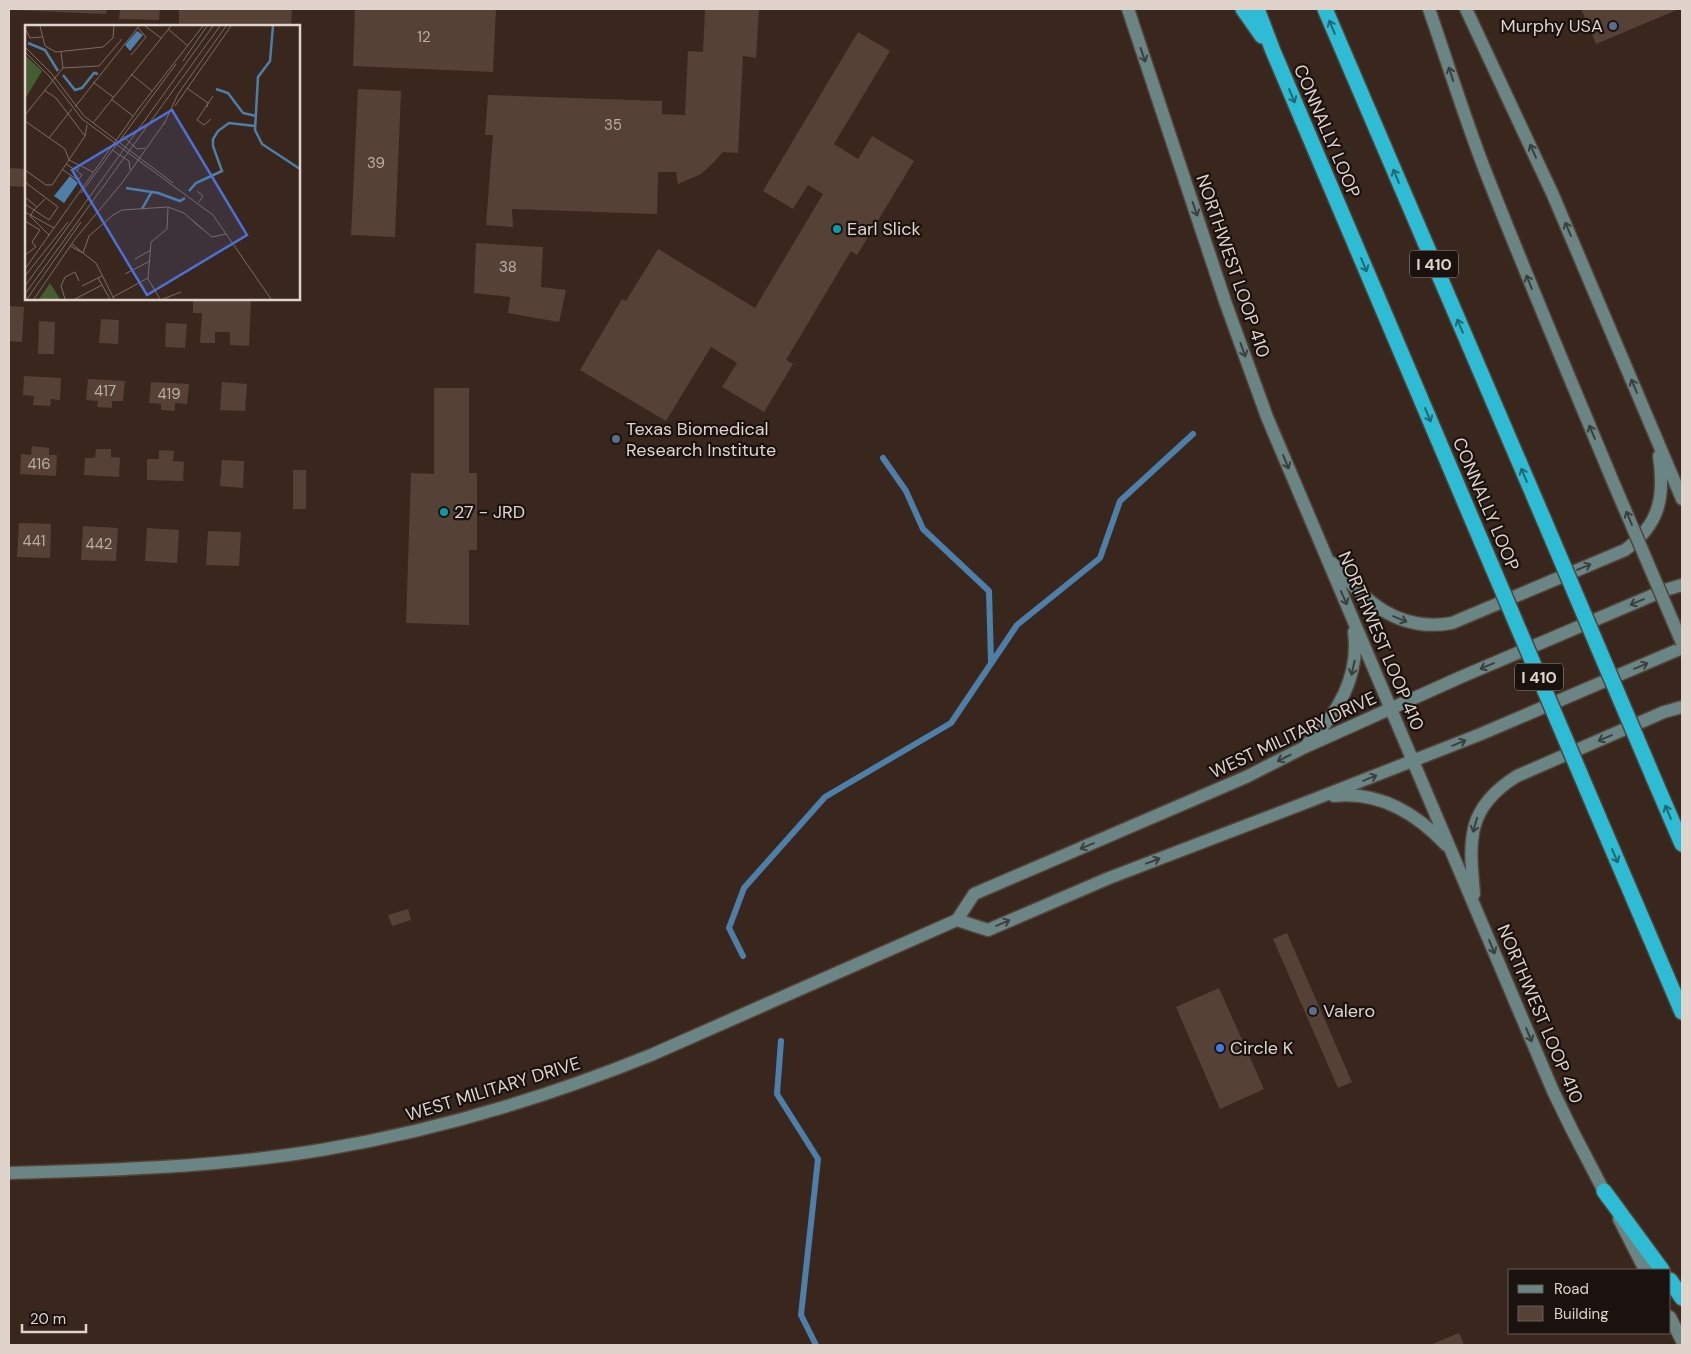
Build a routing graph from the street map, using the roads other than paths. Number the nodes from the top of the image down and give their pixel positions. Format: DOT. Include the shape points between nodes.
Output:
graph roads {
  1 [pos="1128,9"];
  2 [pos="1242,9"];
  3 [pos="1258,9"];
  4 [pos="1324,9"];
  5 [pos="1429,9"];
  6 [pos="1466,9"];
  7 [pos="1273,51"];
  8 [pos="1653,431"];
  9 [pos="1682,497"];
  10 [pos="1324,553"];
  11 [pos="1682,585"];
  12 [pos="1353,620"];
  13 [pos="1682,643"];
  14 [pos="1682,648"];
  15 [pos="1682,707"];
  16 [pos="1392,709"];
  17 [pos="1303,748"];
  18 [pos="1414,761"];
  19 [pos="1310,801"];
  20 [pos="1682,844"];
  21 [pos="1451,851"];
  22 [pos="1474,905"];
  23 [pos="957,920"];
  24 [pos="1682,1012"];
  25 [pos="9,1173"];
  26 [pos="1604,1191"];
  27 [pos="1644,1269"];
  28 [pos="1661,1269"];
  29 [pos="1671,1282"];
  30 [pos="1682,1298"];
  31 [pos="1671,1319"];
  32 [pos="1682,1341"];
  1 -- 10 [label="main road, NORTHWEST LOOP 410, one-way" via="1245,356"];
  2 -- 7 [label="highway"];
  3 -- 7 [label="highway, CONNALLY LOOP / I 410"];
  20 -- 4 [label="highway, I 410, one-way, bridge"];
  13 -- 5 [label="main road, one-way, bridge" via="1537,300 1486,172"];
  8 -- 6 [label="main road, one-way" via="1553,195"];
  7 -- 24 [label="highway, CONNALLY LOOP / I 410, one-way, bridge"];
  8 -- 9 [label="main road"];
  10 -- 8 [label="main road, one-way" via="1372,603 1395,617 1428,626 1466,619 1625,550 1636,541 1652,522 1662,490"];
  10 -- 12 [label="main road, NORTHWEST LOOP 410, one-way"];
  11 -- 16 [label="main road, WEST MILITARY DRIVE, one-way"];
  12 -- 16 [label="main road, NORTHWEST LOOP 410"];
  12 -- 17 [label="main road, one-way" via="1356,655 1348,684 1324,725"];
  18 -- 14 [label="main road, one-way"];
  15 -- 22 [label="main road, one-way" via="1664,712 1503,784 1479,812 1473,831"];
  16 -- 17 [label="main road, WEST MILITARY DRIVE"];
  16 -- 18 [label="main road, NORTHWEST LOOP 410"];
  17 -- 23 [label="main road, WEST MILITARY DRIVE, one-way" via="1246,777 974,894"];
  19 -- 18 [label="main road, one-way"];
  18 -- 21 [label="main road, NORTHWEST LOOP 410"];
  19 -- 21 [label="main road" via="1347,795 1386,801 1411,814"];
  23 -- 19 [label="main road, one-way" via="988,930 1109,878"];
  21 -- 22 [label="main road, NORTHWEST LOOP 410"];
  22 -- 26 [label="main road, NORTHWEST LOOP 410, one-way" via="1553,1091"];
  23 -- 25 [label="main road, WEST MILITARY DRIVE" via="651,1055 493,1111 402,1134 254,1159 132,1169"];
  26 -- 27 [label="main road, NORTHWEST LOOP 410"];
  26 -- 28 [label="highway"];
  29 -- 30 [label="highway"];
  31 -- 32 [label="main road"];
}
